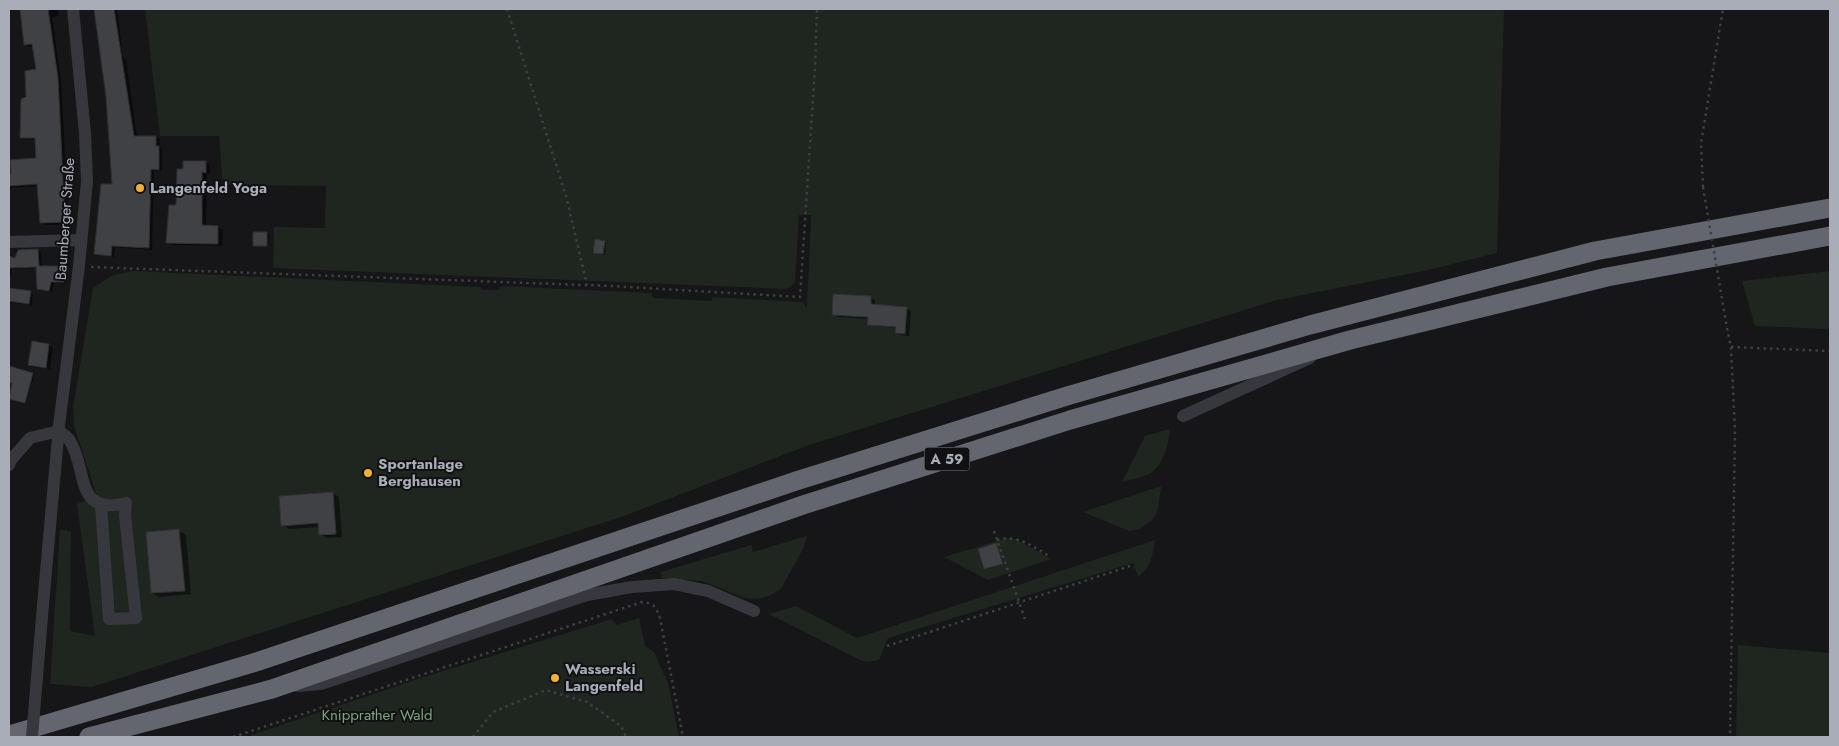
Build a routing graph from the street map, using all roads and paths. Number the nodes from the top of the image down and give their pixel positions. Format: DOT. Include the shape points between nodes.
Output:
graph roads {
  1 [pos="72,9"];
  2 [pos="506,9"];
  3 [pos="817,9"];
  4 [pos="1723,9"];
  5 [pos="1830,208"];
  6 [pos="1830,236"];
  7 [pos="81,240"];
  8 [pos="9,242"];
  9 [pos="79,266"];
  10 [pos="587,285"];
  11 [pos="1350,340"];
  12 [pos="1731,347"];
  13 [pos="1830,351"];
  14 [pos="1183,416"];
  15 [pos="59,430"];
  16 [pos="9,465"];
  17 [pos="101,505"];
  18 [pos="994,531"];
  19 [pos="997,540"];
  20 [pos="1051,557"];
  21 [pos="1134,568"];
  22 [pos="1019,601"];
  23 [pos="754,611"];
  24 [pos="1024,619"];
  25 [pos="887,646"];
  26 [pos="272,689"];
  27 [pos="9,735"];
  28 [pos="32,737"];
  29 [pos="89,737"];
  30 [pos="233,737"];
  31 [pos="473,737"];
  32 [pos="626,737"];
  33 [pos="683,737"];
  34 [pos="1730,737"];
  1 -- 7 [label="street, Baumberger Straße" via="86,133 87,181"];
  2 -- 10 [label="path" via="566,196"];
  3 -- 10 [label="path" via="800,296"];
  4 -- 12 [label="path, bridge" via="1702,142 1703,187"];
  5 -- 27 [label="highway, A 59" via="1596,251 1300,328 814,475 253,663"];
  6 -- 11 [label="highway, A 59" via="1607,277"];
  7 -- 8 [label="street"];
  7 -- 9 [label="street, Baumberger Straße"];
  9 -- 10 [label="path"];
  9 -- 15 [label="street, Baumberger Straße"];
  11 -- 14 [label="street"];
  11 -- 26 [label="highway, A 59" via="1070,420 803,505"];
  12 -- 13 [label="path"];
  12 -- 34 [label="path" via="1735,431"];
  15 -- 16 [label="street" via="30,438"];
  15 -- 17 [label="street" via="69,439 77,454 82,481 90,497"];
  15 -- 28 [label="street, Baumberger Straße, bridge"];
  17 -- 17 [label="street" via="108,619 136,618 126,502"];
  18 -- 19 [label="path"];
  19 -- 20 [label="path" via="1017,539"];
  19 -- 22 [label="path"];
  21 -- 22 [label="path" via="1130,566"];
  22 -- 24 [label="path"];
  22 -- 25 [label="path"];
  23 -- 26 [label="street" via="708,592 674,584 632,587 587,595 321,684"];
  26 -- 29 [label="highway, A 59"];
  30 -- 33 [label="path" via="642,602 651,603 660,618"];
  31 -- 32 [label="path" via="493,712 546,690 587,702 621,726"];
}
